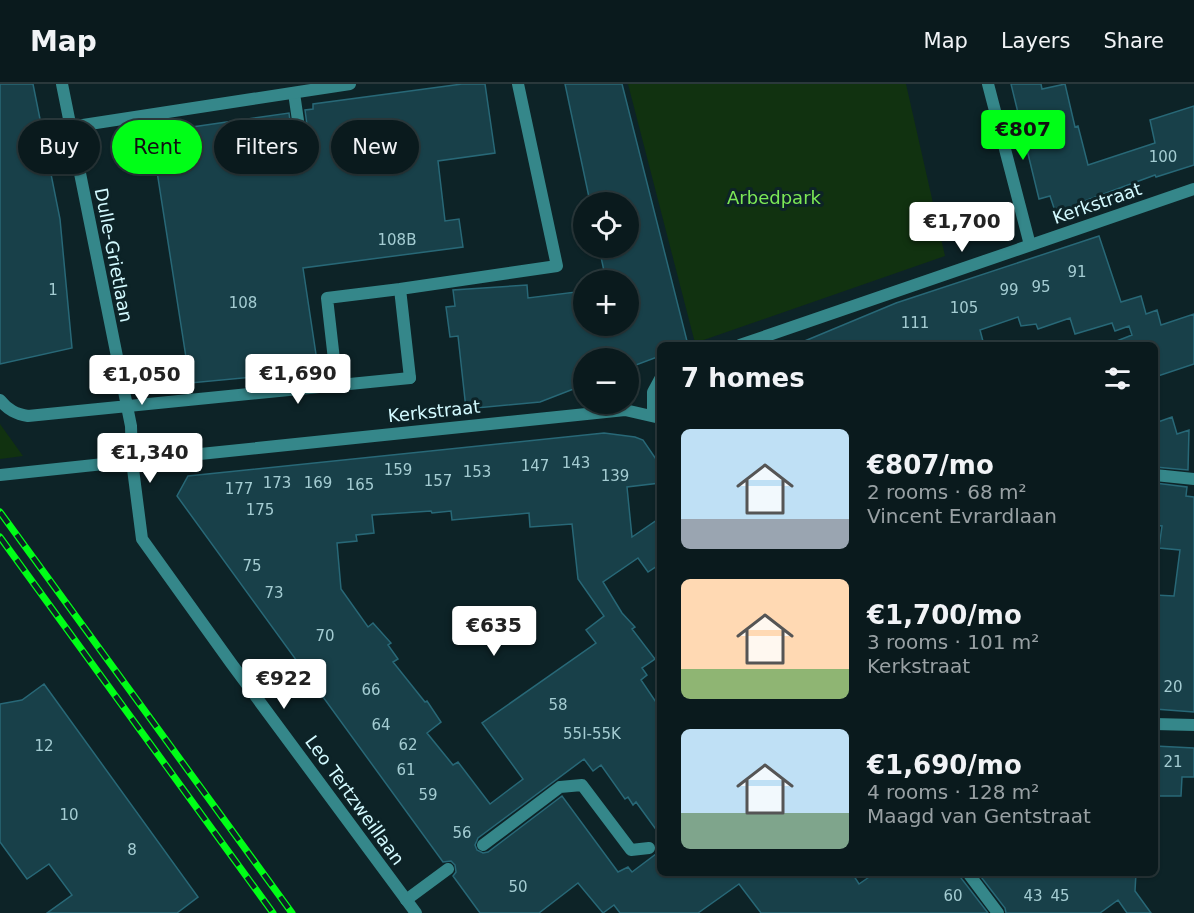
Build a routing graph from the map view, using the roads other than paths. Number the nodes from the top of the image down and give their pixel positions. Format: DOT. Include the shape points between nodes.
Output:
graph roads {
  1 [pos="63,84"];
  2 [pos="350,84"];
  3 [pos="518,84"];
  4 [pos="988,84"];
  5 [pos="294,93"];
  6 [pos="69,120"];
  7 [pos="298,120"];
  8 [pos="100,122"];
  9 [pos="80,174"];
  10 [pos="1194,189"];
  11 [pos="1030,245"];
  12 [pos="400,289"];
  13 [pos="749,342"];
  14 [pos="657,385"];
  15 [pos="337,387"];
  16 [pos="0,400"];
  17 [pos="127,406"];
  18 [pos="657,414"];
  19 [pos="657,420"];
  20 [pos="132,461"];
  21 [pos="1158,475"];
  22 [pos="0,476"];
  23 [pos="1194,479"];
  24 [pos="1158,723"];
  25 [pos="1194,725"];
  26 [pos="483,845"];
  27 [pos="649,848"];
  28 [pos="448,869"];
  29 [pos="970,876"];
  30 [pos="406,900"];
  31 [pos="416,913"];
  32 [pos="998,913"];
  1 -- 6 [label="street, Dulle-Grietlaan"];
  2 -- 5 [label="street"];
  3 -- 12 [label="street" via="557,266"];
  4 -- 11 [label="street"];
  5 -- 7 [label="street"];
  5 -- 8 [label="street"];
  9 -- 17 [label="street, Dulle-Grietlaan"];
  10 -- 11 [label="street, Kerkstraat"];
  11 -- 13 [label="street, Kerkstraat"];
  12 -- 15 [label="street" via="410,378"];
  12 -- 15 [label="street" via="327,298"];
  14 -- 18 [label="street, Kerkstraat" via="653,392"];
  15 -- 17 [label="street"];
  16 -- 17 [label="street" via="17,414 28,416"];
  17 -- 20 [label="street, Dulle-Grietlaan"];
  19 -- 20 [label="street, Kerkstraat" via="625,410"];
  20 -- 22 [label="street, Kerkstraat"];
  20 -- 30 [label="street, Leo Tertzweillaan" via="142,539"];
  21 -- 23 [label="street"];
  24 -- 25 [label="street"];
  26 -- 27 [label="street" via="560,787 582,785 631,850"];
  28 -- 30 [label="street"];
  29 -- 32 [label="street"];
  30 -- 31 [label="street, Leo Tertzweillaan"];
}
